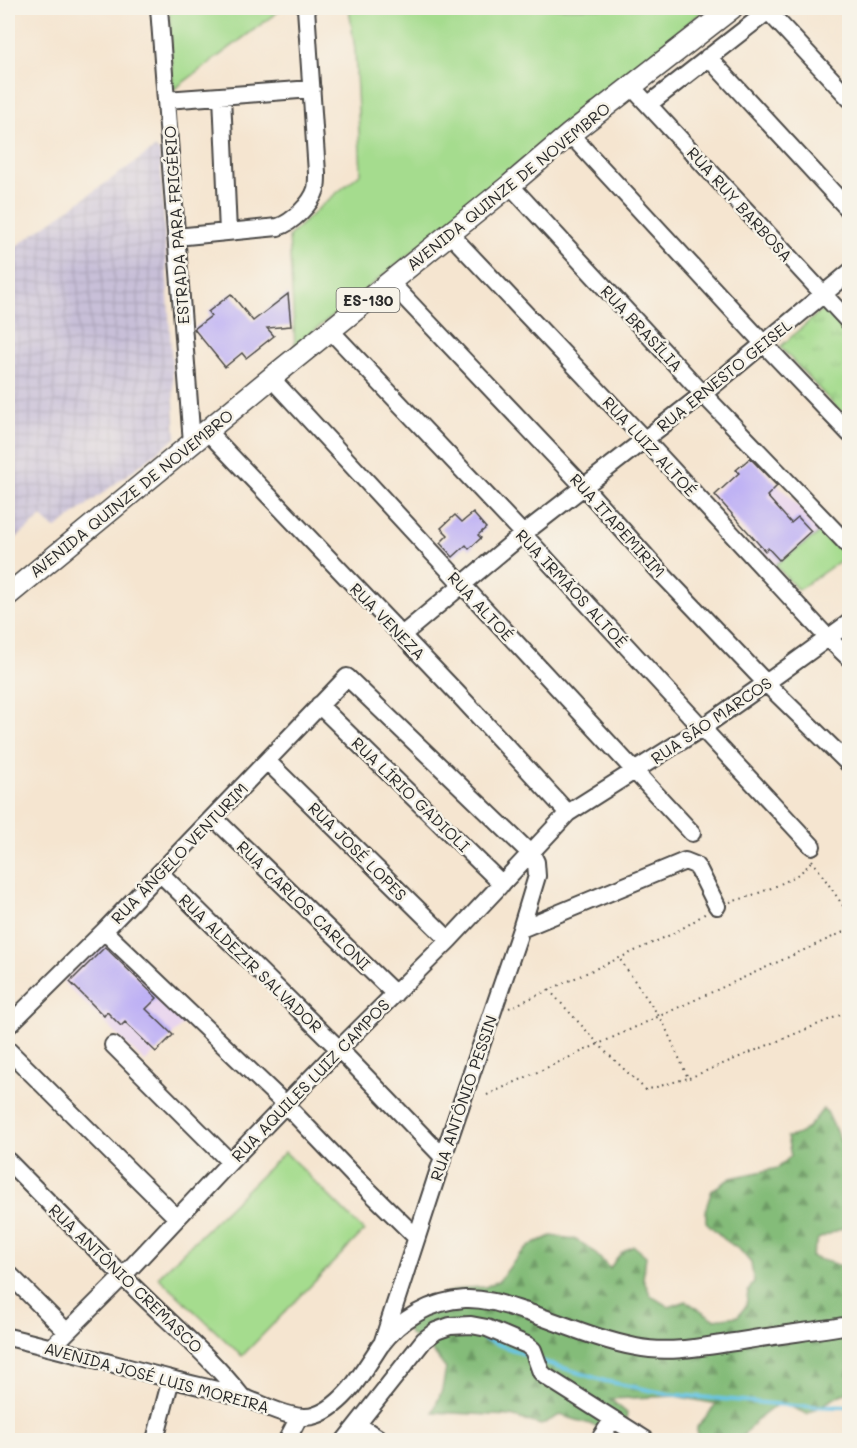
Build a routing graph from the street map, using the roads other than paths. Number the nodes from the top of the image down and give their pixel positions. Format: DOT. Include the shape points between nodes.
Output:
graph roads {
  1 [pos="159,8"];
  2 [pos="306,8"];
  3 [pos="732,8"];
  4 [pos="770,9"];
  5 [pos="708,57"];
  6 [pos="631,86"];
  7 [pos="312,89"];
  8 [pos="222,96"];
  9 [pos="849,99"];
  10 [pos="166,100"];
  11 [pos="649,104"];
  12 [pos="570,134"];
  13 [pos="510,185"];
  14 [pos="849,211"];
  15 [pos="228,232"];
  16 [pos="450,234"];
  17 [pos="176,237"];
  18 [pos="849,272"];
  19 [pos="390,282"];
  20 [pos="822,294"];
  21 [pos="849,323"];
  22 [pos="330,330"];
  23 [pos="764,344"];
  24 [pos="271,378"];
  25 [pos="703,394"];
  26 [pos="849,434"];
  27 [pos="200,437"];
  28 [pos="644,439"];
  29 [pos="584,487"];
  30 [pos="523,534"];
  31 [pos="849,547"];
  32 [pos="462,585"];
  33 [pos="8,595"];
  34 [pos="849,622"];
  35 [pos="402,635"];
  36 [pos="827,637"];
  37 [pos="849,659"];
  38 [pos="766,683"];
  39 [pos="319,705"];
  40 [pos="702,729"];
  41 [pos="267,761"];
  42 [pos="849,765"];
  43 [pos="635,771"];
  44 [pos="568,813"];
  45 [pos="213,817"];
  46 [pos="692,833"];
  47 [pos="530,853"];
  48 [pos="812,853"];
  49 [pos="160,873"];
  50 [pos="502,884"];
  51 [pos="717,906"];
  52 [pos="521,929"];
  53 [pos="104,931"];
  54 [pos="448,940"];
  55 [pos="394,994"];
  56 [pos="8,1026"];
  57 [pos="113,1045"];
  58 [pos="339,1049"];
  59 [pos="8,1050"];
  60 [pos="286,1105"];
  61 [pos="443,1157"];
  62 [pos="8,1161"];
  63 [pos="230,1162"];
  64 [pos="177,1218"];
  65 [pos="416,1237"];
  66 [pos="8,1273"];
  67 [pos="123,1276"];
  68 [pos="849,1325"];
  69 [pos="67,1332"];
  70 [pos="8,1337"];
  71 [pos="382,1344"];
  72 [pos="51,1348"];
  73 [pos="171,1379"];
  74 [pos="242,1397"];
  75 [pos="303,1417"];
  76 [pos="613,1419"];
  77 [pos="358,1425"];
  78 [pos="155,1440"];
  79 [pos="287,1440"];
  80 [pos="345,1440"];
  81 [pos="381,1440"];
  82 [pos="599,1440"];
  83 [pos="646,1440"];
  1 -- 10 [label="street, ESTRADA PARA FRIGÉRIO"];
  2 -- 7 [label="street"];
  3 -- 6 [label="main road, AVENIDA QUINZE DE NOVEMBRO / ES-130"];
  4 -- 5 [label="street"];
  4 -- 9 [label="street"];
  5 -- 11 [label="street"];
  5 -- 14 [label="street"];
  6 -- 11 [label="street, RUA RUY BARBOSA"];
  6 -- 12 [label="main road, AVENIDA QUINZE DE NOVEMBRO / ES-130"];
  7 -- 8 [label="street"];
  7 -- 15 [label="street" via="315,193 284,226"];
  8 -- 10 [label="street"];
  8 -- 15 [label="street"];
  10 -- 17 [label="street, ESTRADA PARA FRIGÉRIO"];
  11 -- 20 [label="street, RUA RUY BARBOSA"];
  12 -- 13 [label="main road, AVENIDA QUINZE DE NOVEMBRO / ES-130"];
  12 -- 23 [label="street"];
  13 -- 16 [label="main road, AVENIDA QUINZE DE NOVEMBRO / ES-130"];
  13 -- 25 [label="street, RUA BRASÍLIA"];
  15 -- 17 [label="street"];
  16 -- 19 [label="main road, AVENIDA QUINZE DE NOVEMBRO / ES-130"];
  16 -- 28 [label="street, RUA LUIZ ALTOÉ"];
  17 -- 27 [label="street, ESTRADA PARA FRIGÉRIO"];
  18 -- 20 [label="street, RUA ERNESTO GEISEL"];
  19 -- 22 [label="main road, AVENIDA QUINZE DE NOVEMBRO / ES-130"];
  19 -- 29 [label="street, RUA ITAPEMIRIM"];
  20 -- 21 [label="street, RUA RUY BARBOSA"];
  20 -- 23 [label="street, RUA ERNESTO GEISEL"];
  22 -- 24 [label="main road, AVENIDA QUINZE DE NOVEMBRO / ES-130"];
  22 -- 30 [label="street, RUA IRMÃOS ALTOÉ"];
  23 -- 25 [label="street, RUA ERNESTO GEISEL"];
  23 -- 26 [label="street"];
  24 -- 27 [label="main road, AVENIDA QUINZE DE NOVEMBRO / ES-130"];
  24 -- 32 [label="street, RUA ALTOÉ"];
  25 -- 28 [label="street, RUA ERNESTO GEISEL"];
  25 -- 31 [label="street, RUA BRASÍLIA"];
  27 -- 33 [label="main road, AVENIDA QUINZE DE NOVEMBRO / ES-130"];
  27 -- 35 [label="street, RUA VENEZA"];
  28 -- 29 [label="street, RUA ERNESTO GEISEL"];
  28 -- 36 [label="street, RUA LUIZ ALTOÉ"];
  29 -- 30 [label="street, RUA ERNESTO GEISEL"];
  29 -- 38 [label="street, RUA ITAPEMIRIM"];
  30 -- 32 [label="street, RUA ERNESTO GEISEL"];
  30 -- 40 [label="street, RUA IRMÃOS ALTOÉ"];
  32 -- 35 [label="street, RUA ERNESTO GEISEL"];
  32 -- 43 [label="street, RUA ALTOÉ"];
  34 -- 36 [label="street, RUA SÃO MARCOS"];
  35 -- 44 [label="street, RUA VENEZA"];
  36 -- 37 [label="street, RUA LUIZ ALTOÉ"];
  36 -- 38 [label="street, RUA SÃO MARCOS"];
  38 -- 40 [label="street, RUA SÃO MARCOS"];
  38 -- 42 [label="street, RUA ITAPEMIRIM"];
  39 -- 41 [label="street, RUA ÂNGELO VENTURIM"];
  39 -- 47 [label="street, RUA ÂNGELO VENTURIM" via="347,677"];
  39 -- 50 [label="street, RUA LÍRIO GADIOLI"];
  40 -- 43 [label="street, RUA SÃO MARCOS"];
  40 -- 48 [label="street, RUA IRMÃOS ALTOÉ"];
  41 -- 45 [label="street, RUA ÂNGELO VENTURIM"];
  41 -- 54 [label="street, RUA JOSÉ LOPES"];
  43 -- 44 [label="street, RUA SÃO MARCOS"];
  43 -- 46 [label="street, RUA ALTOÉ"];
  44 -- 47 [label="street, RUA AQUILES LUIZ CAMPOS"];
  45 -- 49 [label="street, RUA ÂNGELO VENTURIM"];
  45 -- 55 [label="street, RUA CARLOS CARLONI"];
  47 -- 50 [label="street, RUA AQUILES LUIZ CAMPOS"];
  47 -- 52 [label="street, RUA ANTÔNIO PESSIN" via="536,862 537,876"];
  49 -- 53 [label="street, RUA ÂNGELO VENTURIM"];
  49 -- 58 [label="street, RUA ALDEZIR SALVADOR"];
  50 -- 54 [label="street, RUA AQUILES LUIZ CAMPOS"];
  51 -- 52 [label="street" via="699,870 685,861"];
  52 -- 61 [label="street, RUA ANTÔNIO PESSIN"];
  53 -- 56 [label="street, RUA ÂNGELO VENTURIM"];
  53 -- 60 [label="street"];
  54 -- 55 [label="street, RUA AQUILES LUIZ CAMPOS"];
  55 -- 58 [label="street, RUA AQUILES LUIZ CAMPOS"];
  57 -- 63 [label="street"];
  58 -- 60 [label="street, RUA AQUILES LUIZ CAMPOS"];
  58 -- 61 [label="street, RUA ALDEZIR SALVADOR"];
  59 -- 64 [label="street"];
  60 -- 63 [label="street, RUA AQUILES LUIZ CAMPOS"];
  60 -- 65 [label="street"];
  61 -- 65 [label="street, RUA ANTÔNIO PESSIN"];
  62 -- 67 [label="street, RUA ANTÔNIO CREMASCO"];
  63 -- 64 [label="street, RUA AQUILES LUIZ CAMPOS"];
  64 -- 67 [label="street, RUA AQUILES LUIZ CAMPOS"];
  65 -- 71 [label="street, RUA ANTÔNIO PESSIN"];
  66 -- 69 [label="street"];
  67 -- 69 [label="street, RUA AQUILES LUIZ CAMPOS"];
  67 -- 74 [label="street, RUA ANTÔNIO CREMASCO" via="221,1371"];
  68 -- 71 [label="street" via="660,1350 615,1342 504,1305 469,1299 429,1306 400,1324"];
  69 -- 72 [label="street, RUA AQUILES LUIZ CAMPOS"];
  70 -- 72 [label="street, AVENIDA JOSÉ LUIS MOREIRA"];
  71 -- 75 [label="street" via="342,1399 316,1415"];
  72 -- 73 [label="street, AVENIDA JOSÉ LUIS MOREIRA"];
  73 -- 74 [label="street, AVENIDA JOSÉ LUIS MOREIRA"];
  73 -- 78 [label="street"];
  74 -- 75 [label="street, AVENIDA JOSÉ LUIS MOREIRA"];
  75 -- 79 [label="street"];
  76 -- 77 [label="street" via="544,1376 527,1345 471,1325 436,1330 424,1340"];
  76 -- 82 [label="street"];
  76 -- 83 [label="street"];
  77 -- 80 [label="street"];
  77 -- 81 [label="street"];
}
